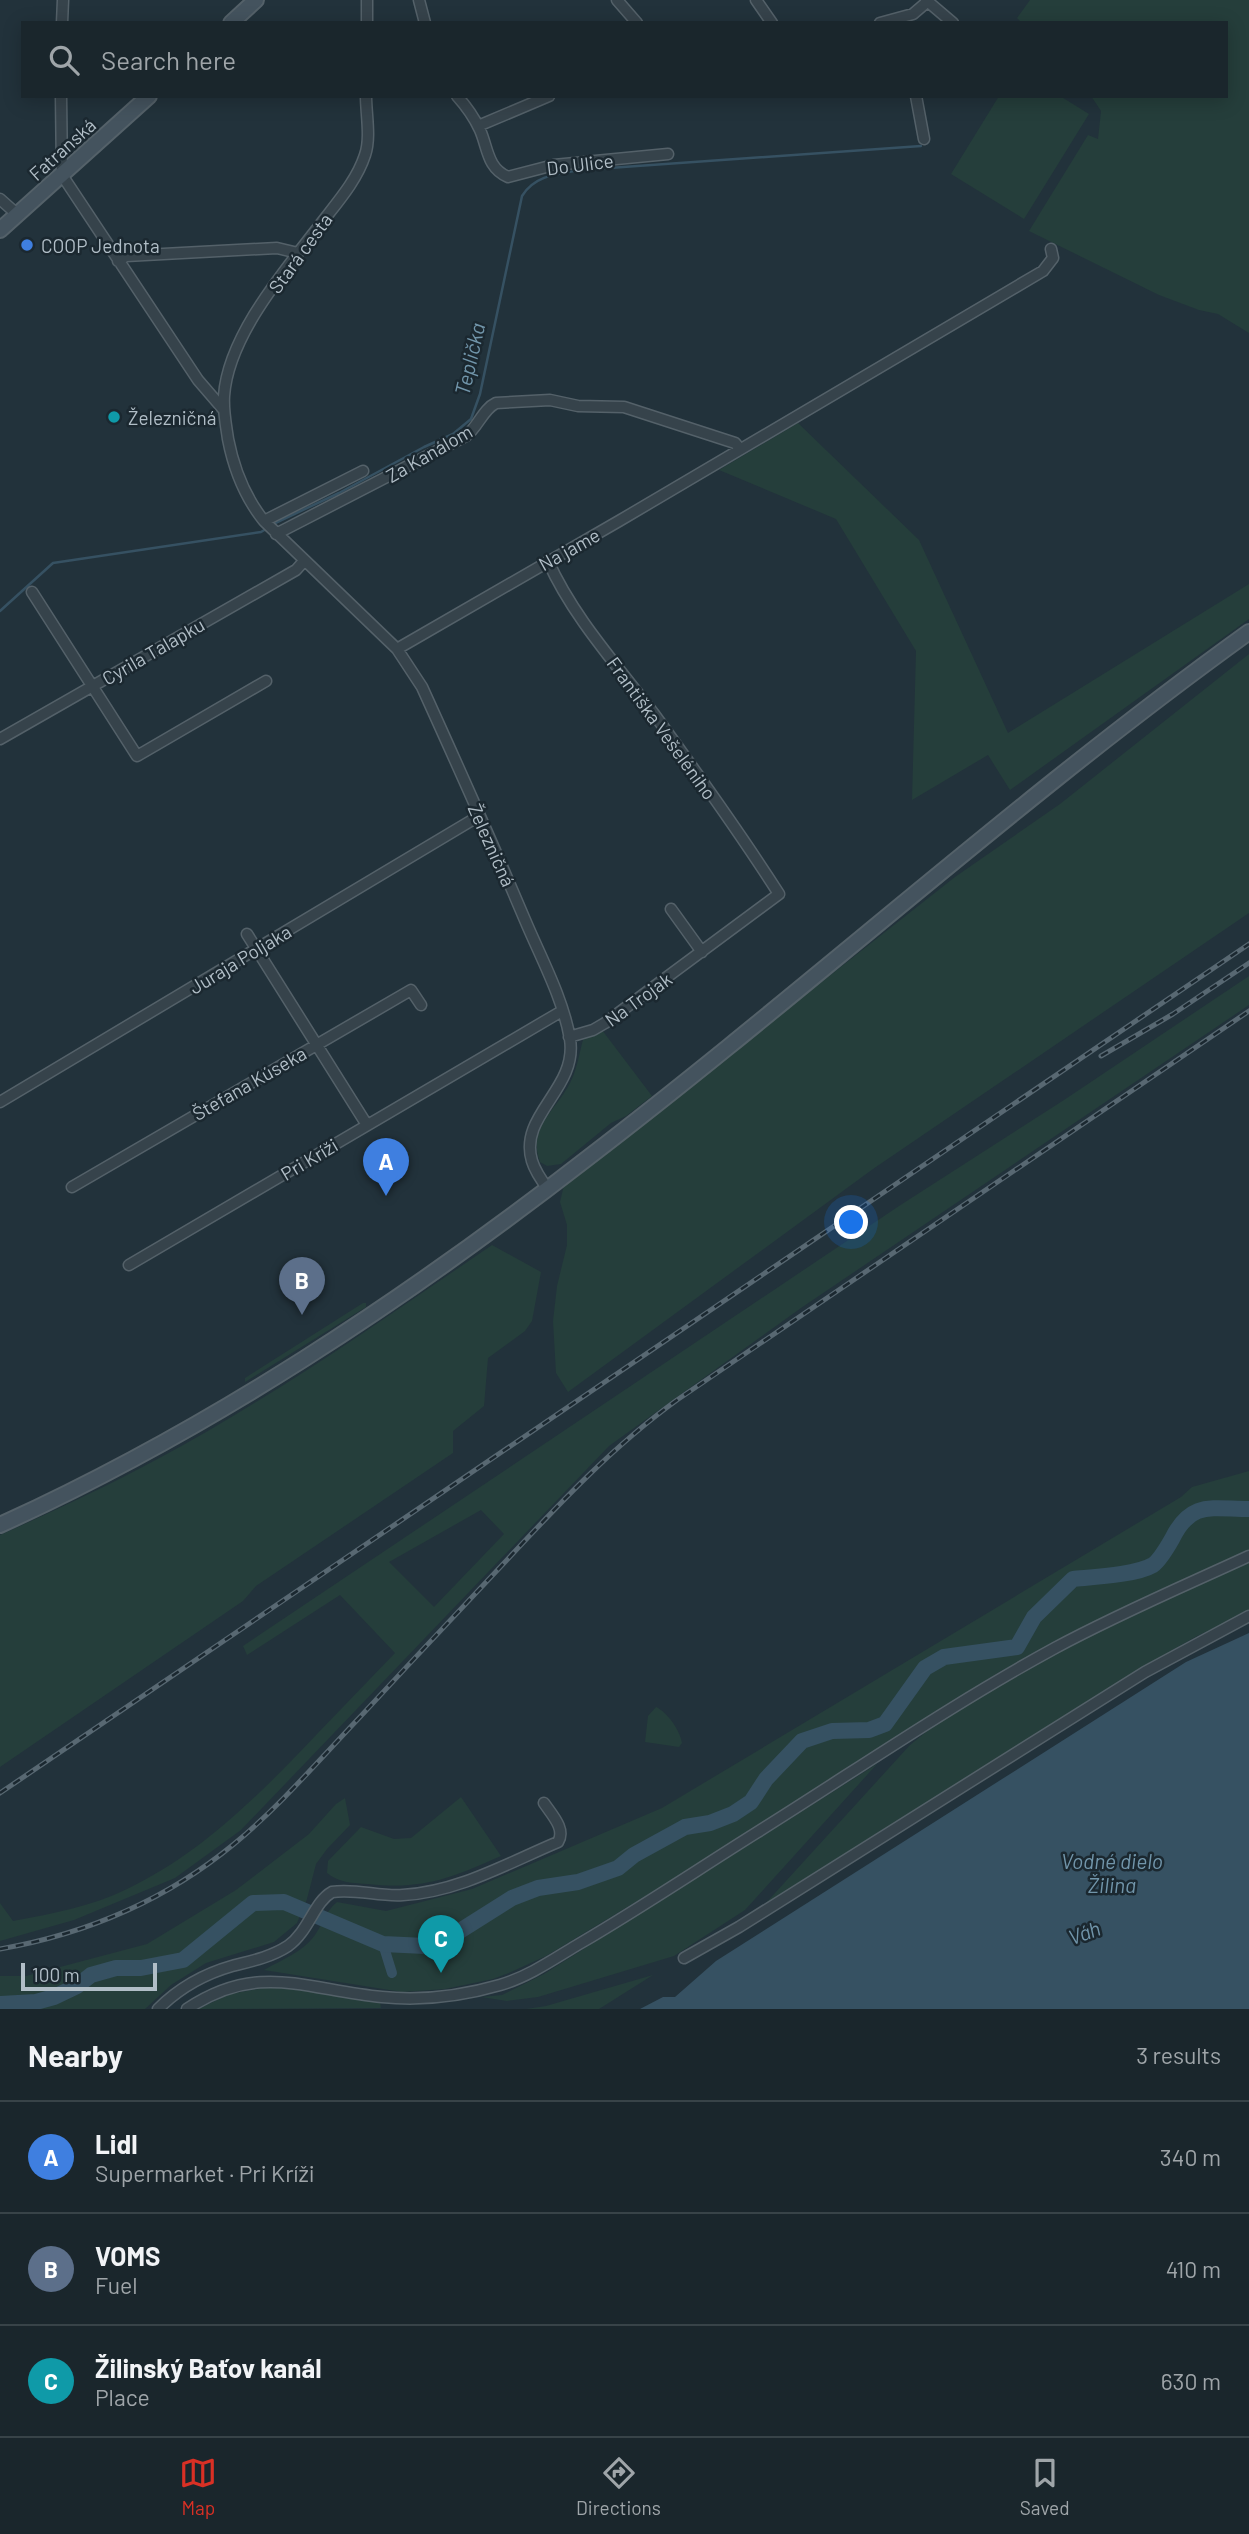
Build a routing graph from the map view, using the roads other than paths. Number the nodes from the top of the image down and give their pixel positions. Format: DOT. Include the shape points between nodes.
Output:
graph roads {
  1 [pos="63,0"];
  2 [pos="256,0"];
  3 [pos="367,0"];
  4 [pos="419,0"];
  5 [pos="617,0"];
  6 [pos="756,0"];
  7 [pos="927,1"];
  8 [pos="913,19"];
  9 [pos="62,21"];
  10 [pos="233,21"];
  11 [pos="367,21"];
  12 [pos="424,21"];
  13 [pos="635,21"];
  14 [pos="771,21"];
  15 [pos="951,21"];
  16 [pos="61,98"];
  17 [pos="147,98"];
  18 [pos="366,98"];
  19 [pos="458,98"];
  20 [pos="544,98"];
  21 [pos="916,98"];
  22 [pos="478,126"];
  23 [pos="924,139"];
  24 [pos="668,154"];
  25 [pos="62,176"];
  26 [pos="0,199"];
  27 [pos="18,215"];
  28 [pos="0,230"];
  29 [pos="1051,249"];
  30 [pos="298,253"];
  31 [pos="118,261"];
  32 [pos="223,409"];
  33 [pos="740,449"];
  34 [pos="363,471"];
  35 [pos="265,522"];
  36 [pos="275,533"];
  37 [pos="304,561"];
  38 [pos="548,561"];
  39 [pos="32,592"];
  40 [pos="1249,632"];
  41 [pos="397,649"];
  42 [pos="266,681"];
  43 [pos="92,686"];
  44 [pos="0,739"];
  45 [pos="479,816"];
  46 [pos="779,894"];
  47 [pos="671,909"];
  48 [pos="247,934"];
  49 [pos="256,948"];
  50 [pos="702,952"];
  51 [pos="421,1005"];
  52 [pos="562,1011"];
  53 [pos="569,1037"];
  54 [pos="317,1044"];
  55 [pos="0,1102"];
  56 [pos="367,1125"];
  57 [pos="72,1187"];
  58 [pos="548,1189"];
  59 [pos="129,1265"];
  60 [pos="0,1525"];
  61 [pos="1249,1556"];
  62 [pos="1249,1616"];
  63 [pos="544,1803"];
  64 [pos="684,1958"];
  65 [pos="158,2009"];
  66 [pos="187,2009"];
  1 -- 9 [label="street"];
  2 -- 10 [label="main road"];
  3 -- 11 [label="street"];
  4 -- 12 [label="street"];
  5 -- 13 [label="street"];
  6 -- 14 [label="street"];
  7 -- 8 [label="street"];
  7 -- 15 [label="street"];
  16 -- 25 [label="street"];
  17 -- 25 [label="main road, Fatranská"];
  18 -- 30 [label="street, Stará cesta" via="366,152 359,170"];
  19 -- 22 [label="street, Do Ulice"];
  20 -- 22 [label="street"];
  21 -- 23 [label="street"];
  22 -- 24 [label="street, Do Ulice" via="491,164 508,177 554,165"];
  25 -- 27 [label="main road, Fatranská"];
  25 -- 31 [label="street"];
  26 -- 27 [label="street"];
  27 -- 28 [label="main road, Fatranská"];
  29 -- 33 [label="street, Na jame" via="1053,258 1043,271"];
  30 -- 31 [label="street" via="277,248 126,256"];
  30 -- 32 [label="street, Stará cesta" via="252,319 227,376"];
  31 -- 32 [label="street" via="198,380"];
  32 -- 35 [label="street, Železničná" via="241,485"];
  33 -- 36 [label="street, Za Kanálom" via="735,443 624,407 550,400 496,403 466,436"];
  33 -- 38 [label="street, Na jame"];
  34 -- 35 [label="street"];
  35 -- 36 [label="street, Železničná"];
  36 -- 37 [label="street, Železničná"];
  37 -- 41 [label="street, Železničná"];
  37 -- 43 [label="street, Cyrila Talapku" via="296,570"];
  38 -- 41 [label="street, Na jame"];
  38 -- 46 [label="street, Františka Vešeléniho" via="590,631"];
  39 -- 43 [label="street"];
  40 -- 58 [label="main road" via="1070,768"];
  41 -- 45 [label="street, Železničná" via="422,687"];
  42 -- 43 [label="street" via="136,756"];
  43 -- 44 [label="street, Cyrila Talapku"];
  45 -- 49 [label="street, Juraja Poljaka"];
  45 -- 52 [label="street, Železničná"];
  46 -- 50 [label="street, Na Trojak"];
  47 -- 50 [label="street"];
  48 -- 49 [label="street"];
  49 -- 54 [label="street"];
  49 -- 55 [label="street, Juraja Poljaka"];
  50 -- 53 [label="street, Na Trojak" via="605,1023"];
  51 -- 54 [label="street, Štefana Kúseka" via="411,990"];
  52 -- 53 [label="street, Železničná"];
  52 -- 56 [label="street, Pri Kríži"];
  53 -- 58 [label="street, Železničná" via="571,1051 564,1080 530,1139 532,1162"];
  54 -- 56 [label="street"];
  54 -- 57 [label="street, Štefana Kúseka"];
  56 -- 59 [label="street, Pri Kríži"];
  58 -- 60 [label="main road" via="433,1273 249,1392 147,1451"];
  61 -- 66 [label="street" via="1106,1622 1002,1679 620,1920 509,1982 412,1999 267,1981 225,1988"];
  62 -- 64 [label="street" via="1145,1672"];
  63 -- 65 [label="street" via="561,1829 558,1842 426,1893 341,1891 326,1895 298,1938 273,1954 196,1980"];
}
